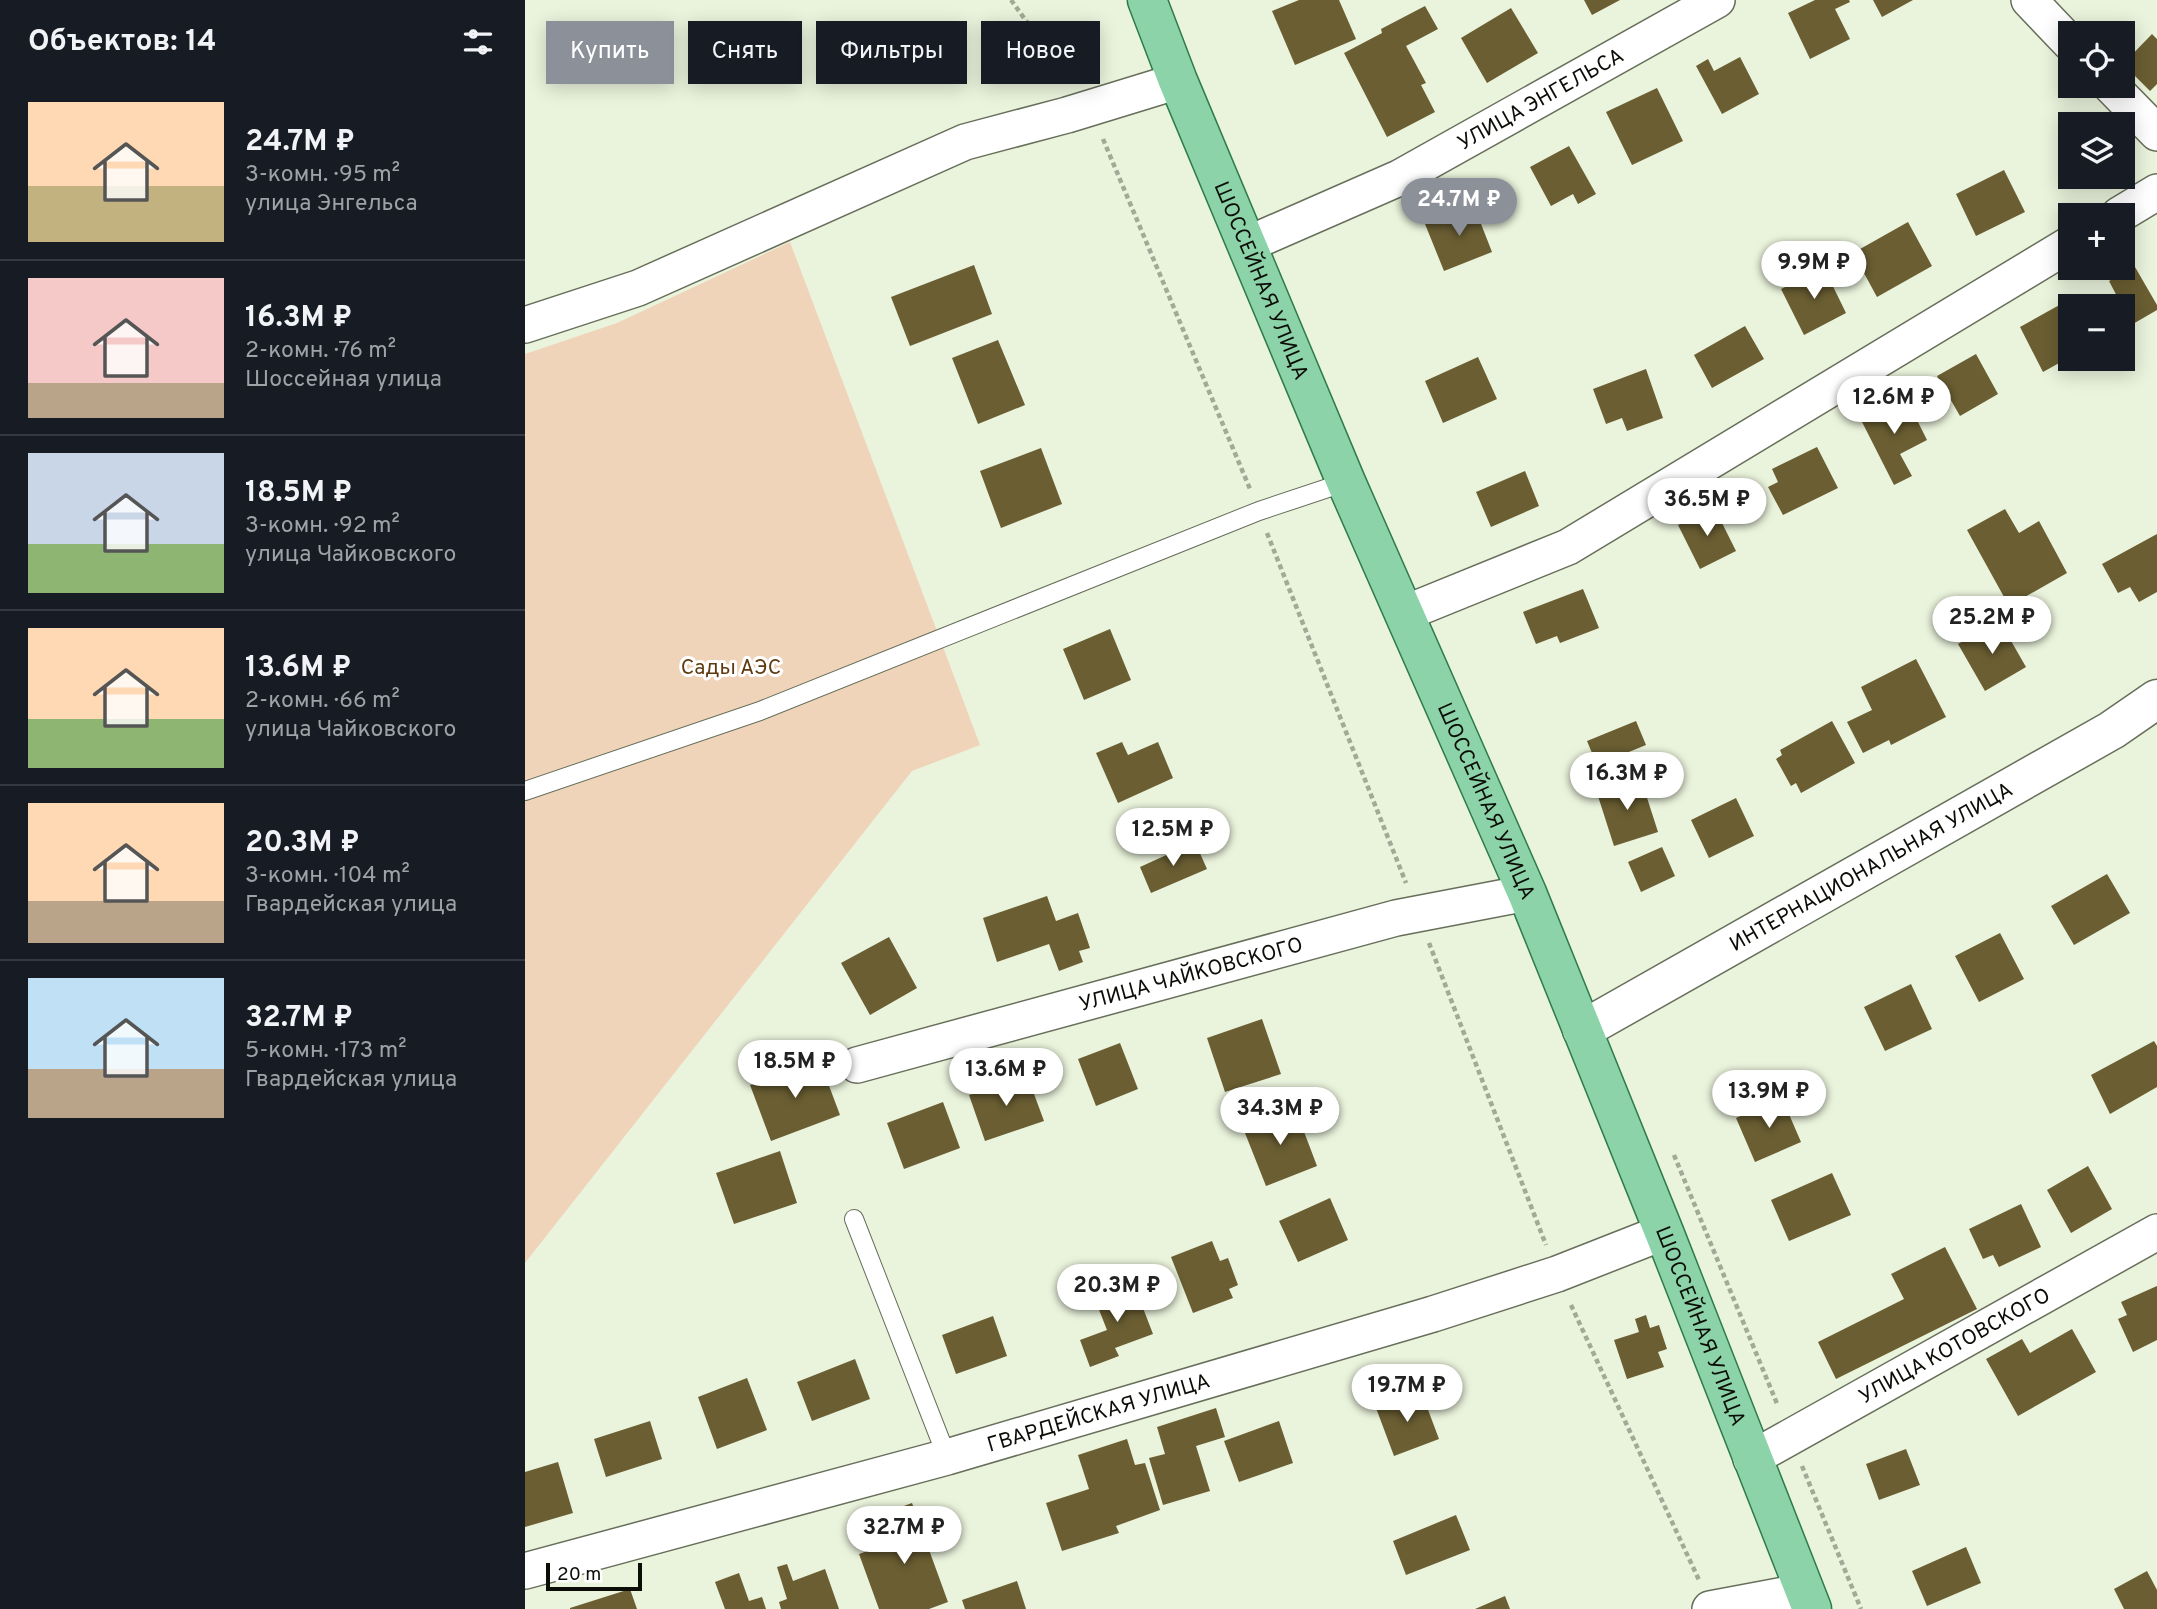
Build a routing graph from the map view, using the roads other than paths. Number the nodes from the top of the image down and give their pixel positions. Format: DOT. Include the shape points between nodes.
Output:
graph roads {
  1 [pos="1146,0"];
  2 [pos="1717,0"];
  3 [pos="2029,0"];
  4 [pos="2058,30"];
  5 [pos="1178,81"];
  6 [pos="2123,98"];
  7 [pos="2157,133"];
  8 [pos="2157,192"];
  9 [pos="2135,205"];
  10 [pos="1246,245"];
  11 [pos="2058,251"];
  12 [pos="525,325"];
  13 [pos="1346,482"];
  14 [pos="1403,614"];
  15 [pos="2157,699"];
  16 [pos="525,790"];
  17 [pos="1527,893"];
  18 [pos="1582,1030"];
  19 [pos="857,1065"];
  20 [pos="854,1219"];
  21 [pos="1664,1232"];
  22 [pos="2157,1232"];
  23 [pos="947,1457"];
  24 [pos="1751,1459"];
  25 [pos="525,1571"];
  26 [pos="1808,1600"];
  27 [pos="1711,1609"];
  1 -- 5 [label="main road, ШОССЕЙНАЯ УЛИЦА"];
  2 -- 10 [label="street, УЛИЦА ЭНГЕЛЬСА" via="1399,178"];
  3 -- 4 [label="street"];
  5 -- 10 [label="main road, ШОССЕЙНАЯ УЛИЦА"];
  5 -- 12 [label="street" via="965,142 638,288"];
  6 -- 7 [label="street"];
  8 -- 9 [label="street"];
  10 -- 13 [label="main road, ШОССЕЙНАЯ УЛИЦА"];
  11 -- 14 [label="street" via="1568,547"];
  13 -- 14 [label="main road, ШОССЕЙНАЯ УЛИЦА"];
  13 -- 16 [label="lane" via="1259,511 760,711"];
  14 -- 17 [label="main road, ШОССЕЙНАЯ УЛИЦА"];
  15 -- 18 [label="street, ИНТЕРНАЦИОНАЛЬНАЯ УЛИЦА" via="2100,737"];
  17 -- 18 [label="main road, ШОССЕЙНАЯ УЛИЦА"];
  17 -- 19 [label="street, УЛИЦА ЧАЙКОВСКОГО" via="1418,914"];
  18 -- 21 [label="main road, ШОССЕЙНАЯ УЛИЦА"];
  20 -- 23 [label="lane"];
  21 -- 23 [label="street, ГВАРДЕЙСКАЯ УЛИЦА" via="1433,1314"];
  21 -- 24 [label="main road, ШОССЕЙНАЯ УЛИЦА"];
  22 -- 24 [label="street, УЛИЦА КОТОВСКОГО"];
  23 -- 25 [label="street, ГВАРДЕЙСКАЯ УЛИЦА"];
  24 -- 26 [label="main road, ШОССЕЙНАЯ УЛИЦА"];
  26 -- 27 [label="street"];
}
